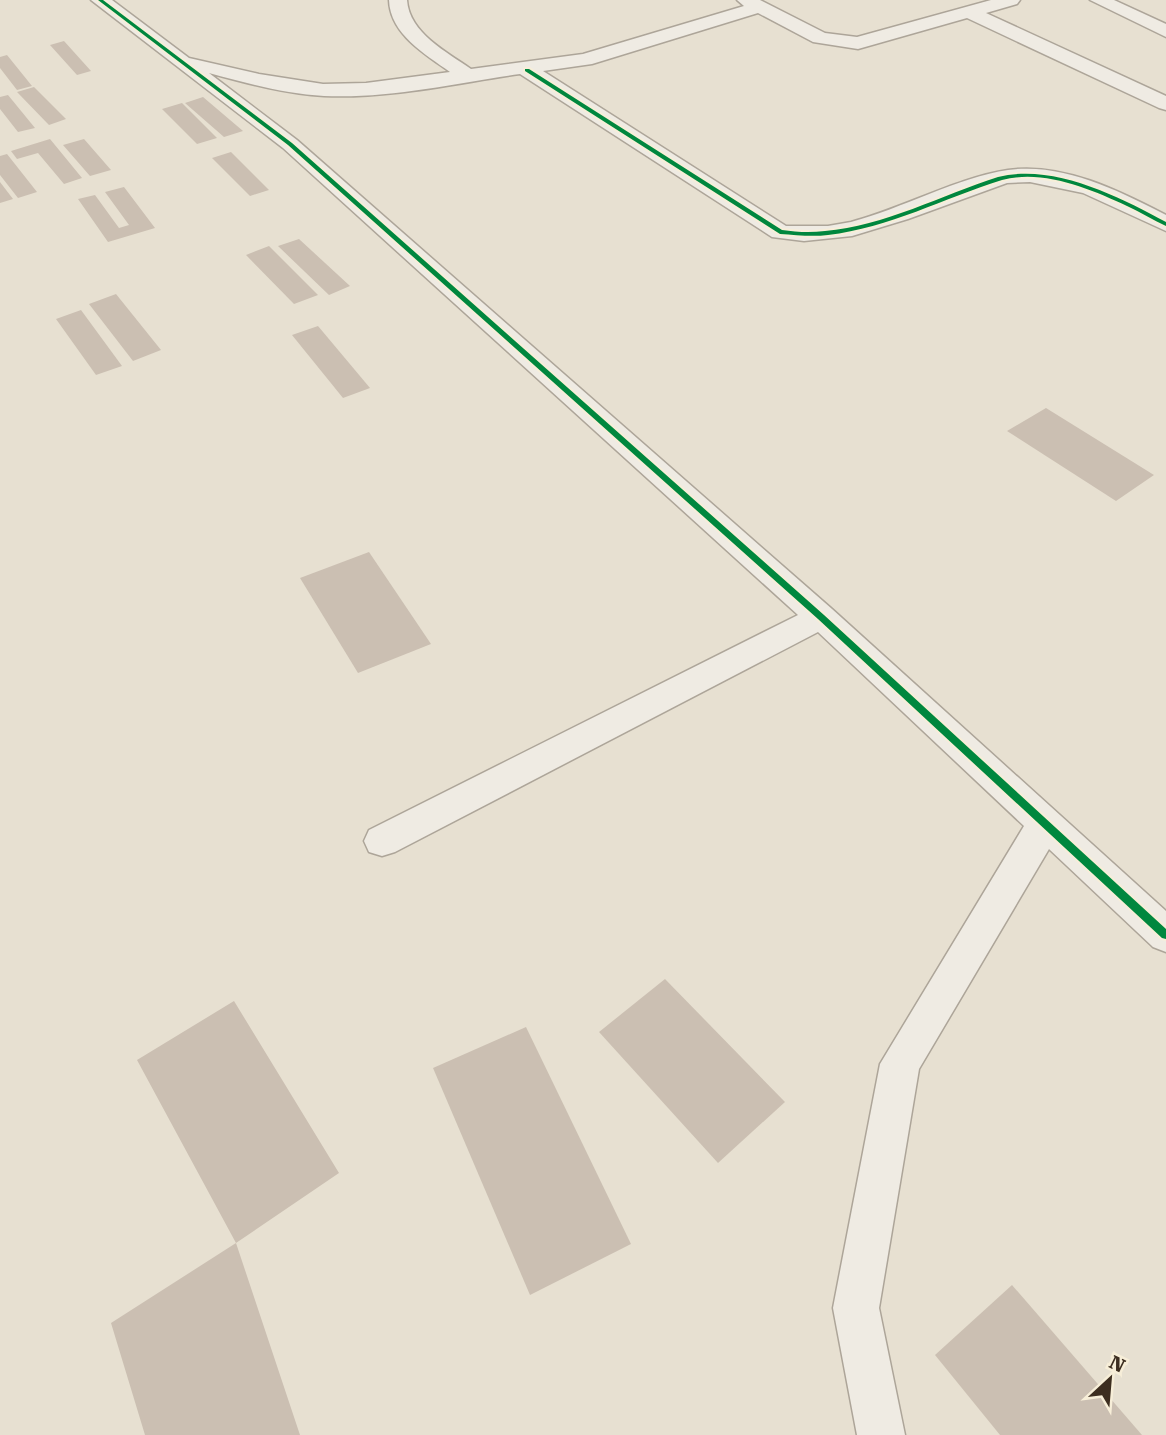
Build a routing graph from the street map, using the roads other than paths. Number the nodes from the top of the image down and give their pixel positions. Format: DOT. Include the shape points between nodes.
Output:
graph roads {
  1 [pos="100,0"];
  2 [pos="398,0"];
  3 [pos="1011,0"];
  4 [pos="1099,0"];
  5 [pos="752,4"];
  6 [pos="971,13"];
  7 [pos="1166,31"];
  8 [pos="177,59"];
  9 [pos="527,70"];
  10 [pos="468,76"];
  11 [pos="1166,104"];
  12 [pos="1166,224"];
  13 [pos="821,617"];
  14 [pos="1045,824"];
  15 [pos="382,841"];
  16 [pos="1166,935"];
  17 [pos="881,1435"];
  1 -- 8 [label="street"];
  2 -- 10 [label="street" via="396,10 405,27"];
  3 -- 6 [label="street"];
  4 -- 7 [label="street"];
  5 -- 6 [label="street" via="820,38 841,43 878,39"];
  5 -- 9 [label="street" via="585,60"];
  6 -- 11 [label="street"];
  8 -- 10 [label="street" via="323,90"];
  8 -- 13 [label="street" via="289,144"];
  9 -- 10 [label="street"];
  9 -- 12 [label="street" via="780,232 802,236 838,232 1009,176 1069,182"];
  13 -- 14 [label="street"];
  13 -- 15 [label="street"];
  14 -- 16 [label="street"];
  14 -- 17 [label="street" via="900,1064 856,1308"];
}
